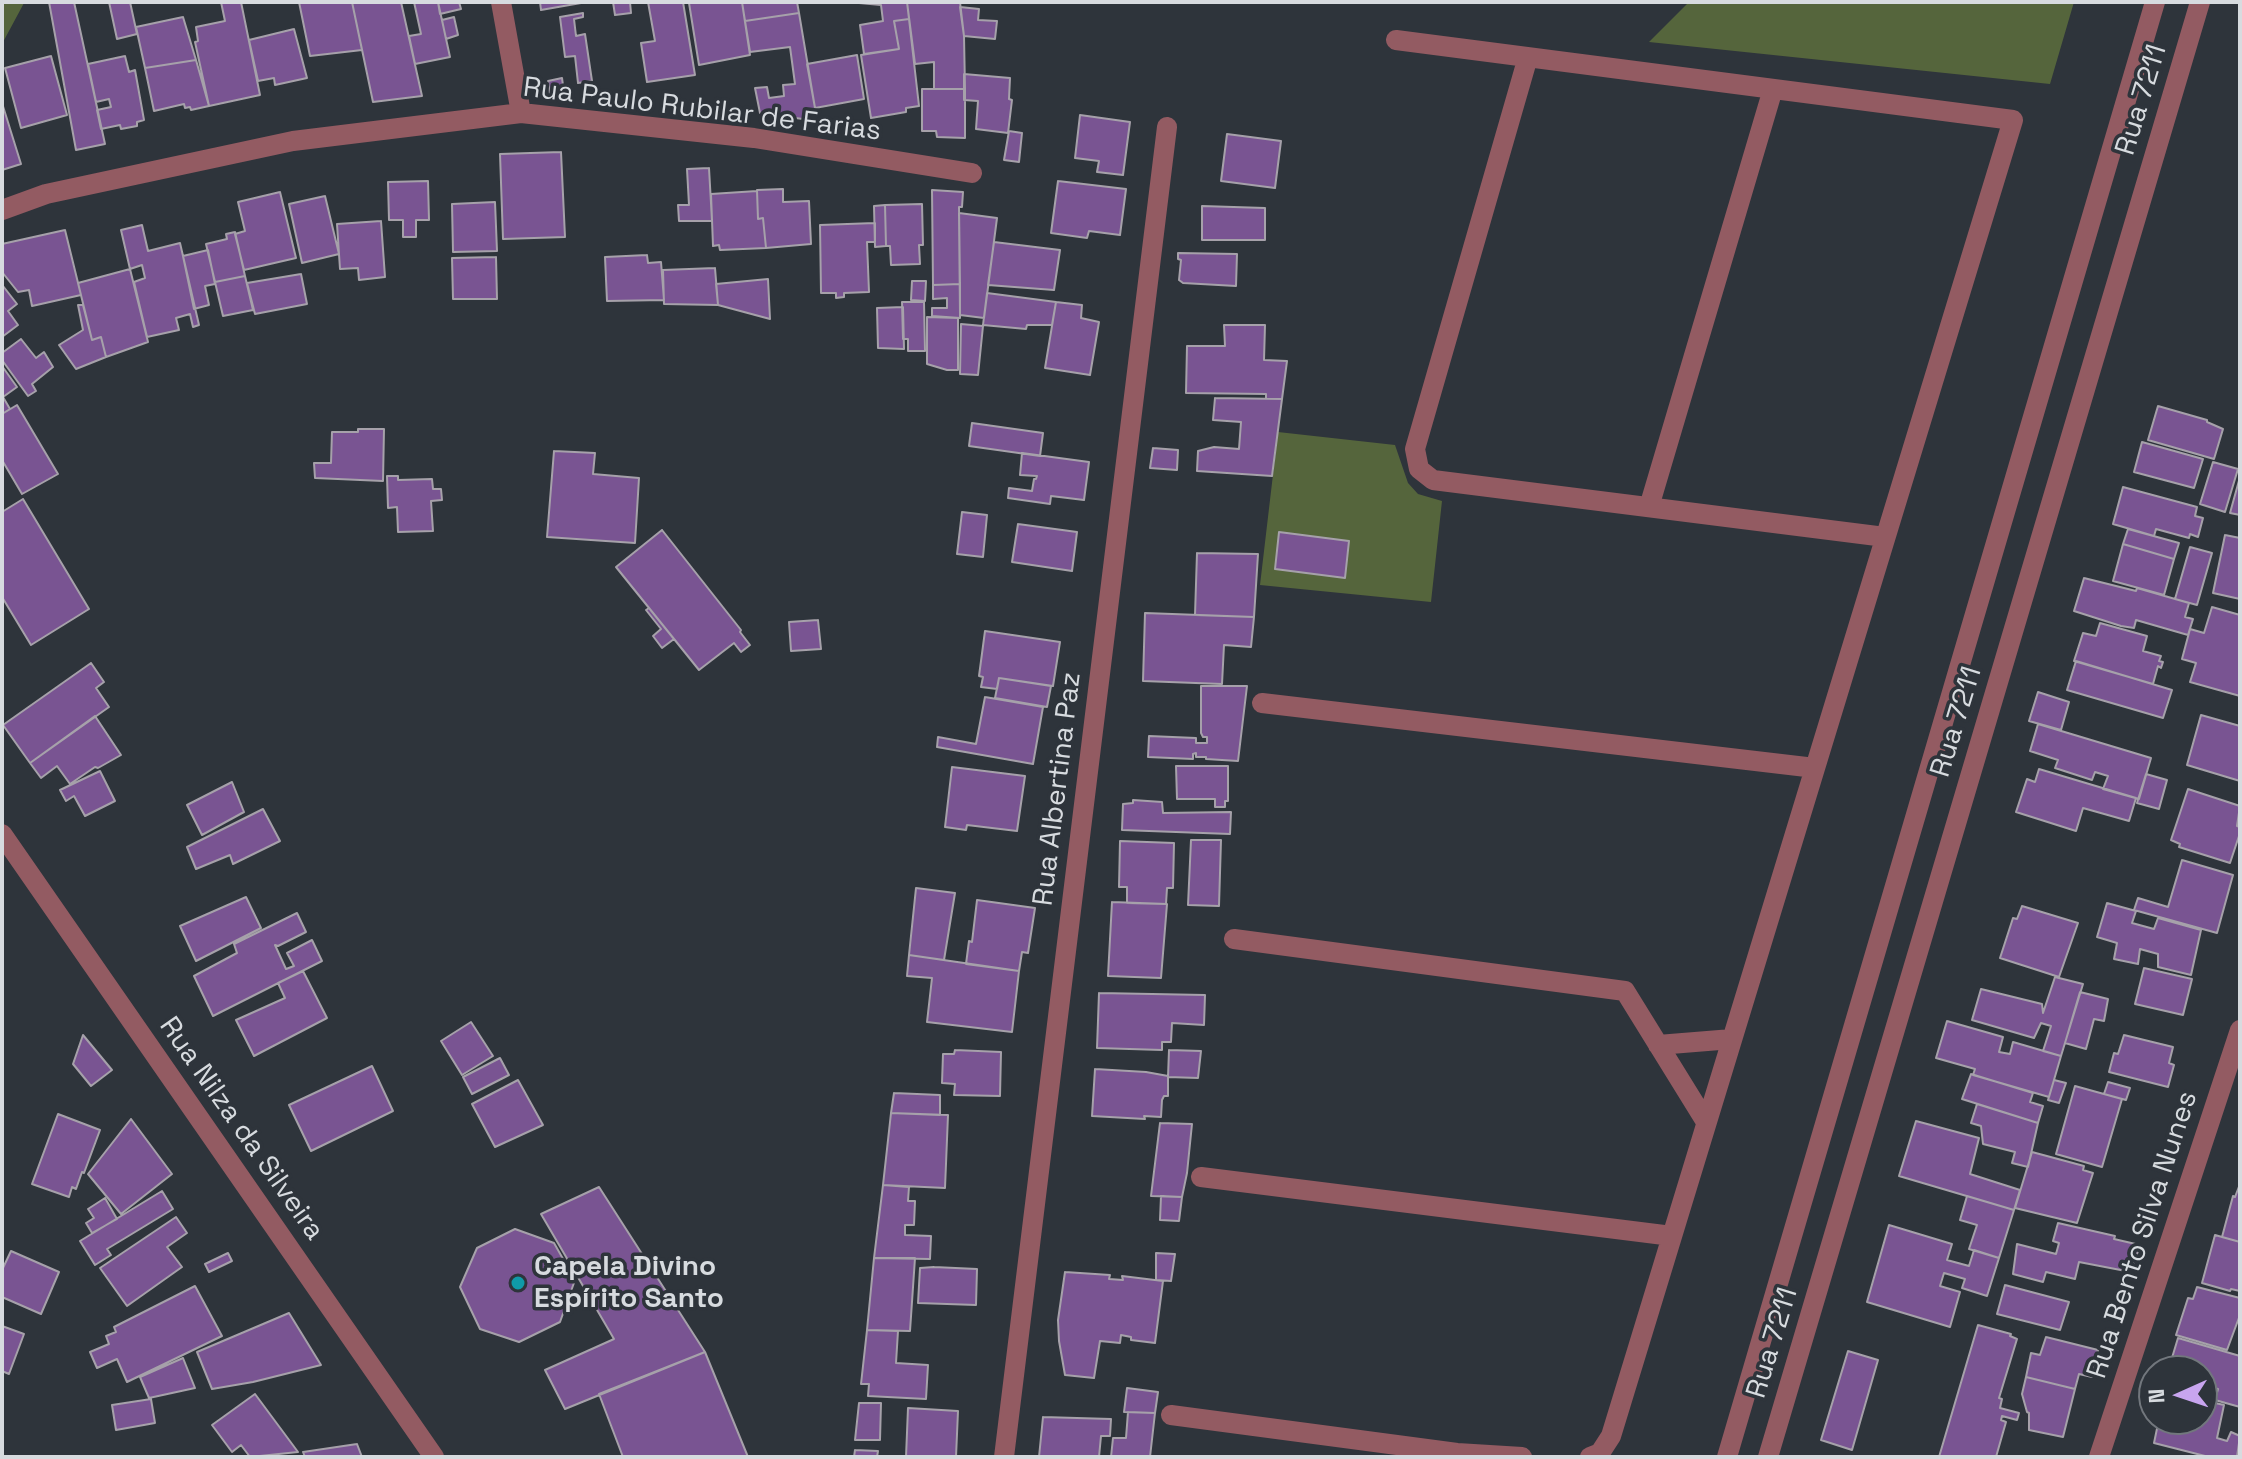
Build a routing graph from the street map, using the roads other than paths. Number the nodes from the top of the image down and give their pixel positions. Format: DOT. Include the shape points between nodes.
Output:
graph roads {
  1 [pos="501,2"];
  2 [pos="2155,2"];
  3 [pos="2200,2"];
  4 [pos="1396,40"];
  5 [pos="1528,57"];
  6 [pos="1773,89"];
  7 [pos="521,113"];
  8 [pos="1167,127"];
  9 [pos="972,173"];
  10 [pos="2,210"];
  11 [pos="1649,507"];
  12 [pos="1885,537"];
  13 [pos="1262,703"];
  14 [pos="1815,768"];
  15 [pos="2,834"];
  16 [pos="1234,939"];
  17 [pos="2240,1030"];
  18 [pos="1732,1039"];
  19 [pos="1658,1045"];
  20 [pos="1706,1122"];
  21 [pos="1201,1177"];
  22 [pos="1672,1236"];
  23 [pos="1171,1415"];
  24 [pos="1457,1455"];
  25 [pos="434,1457"];
  26 [pos="1004,1457"];
  27 [pos="1522,1457"];
  28 [pos="1590,1457"];
  29 [pos="1727,1457"];
  30 [pos="1768,1457"];
  31 [pos="2099,1457"];
  1 -- 7 [label="street"];
  2 -- 29 [label="street"];
  3 -- 30 [label="street, Rua 7211"];
  4 -- 5 [label="street"];
  5 -- 6 [label="street"];
  5 -- 11 [label="street" via="1415,449 1419,469 1433,480"];
  6 -- 11 [label="street"];
  6 -- 12 [label="street" via="2013,120"];
  7 -- 9 [label="street, Rua Paulo Rubilar de Farias" via="754,138"];
  7 -- 10 [label="street, Rua Paulo Rubilar de Farias" via="293,141 46,194"];
  8 -- 26 [label="street, Rua Albertina Paz"];
  11 -- 12 [label="street"];
  12 -- 14 [label="street"];
  13 -- 14 [label="street"];
  14 -- 18 [label="street"];
  15 -- 25 [label="street, Rua Nilza da Silveira"];
  16 -- 19 [label="street" via="1625,991"];
  17 -- 31 [label="street, Rua Bento Silva Nunes"];
  18 -- 19 [label="street"];
  18 -- 20 [label="street"];
  19 -- 20 [label="street"];
  20 -- 22 [label="street"];
  21 -- 22 [label="street"];
  22 -- 28 [label="street" via="1611,1436 1600,1453"];
  23 -- 24 [label="street"];
  24 -- 27 [label="street"];
}
